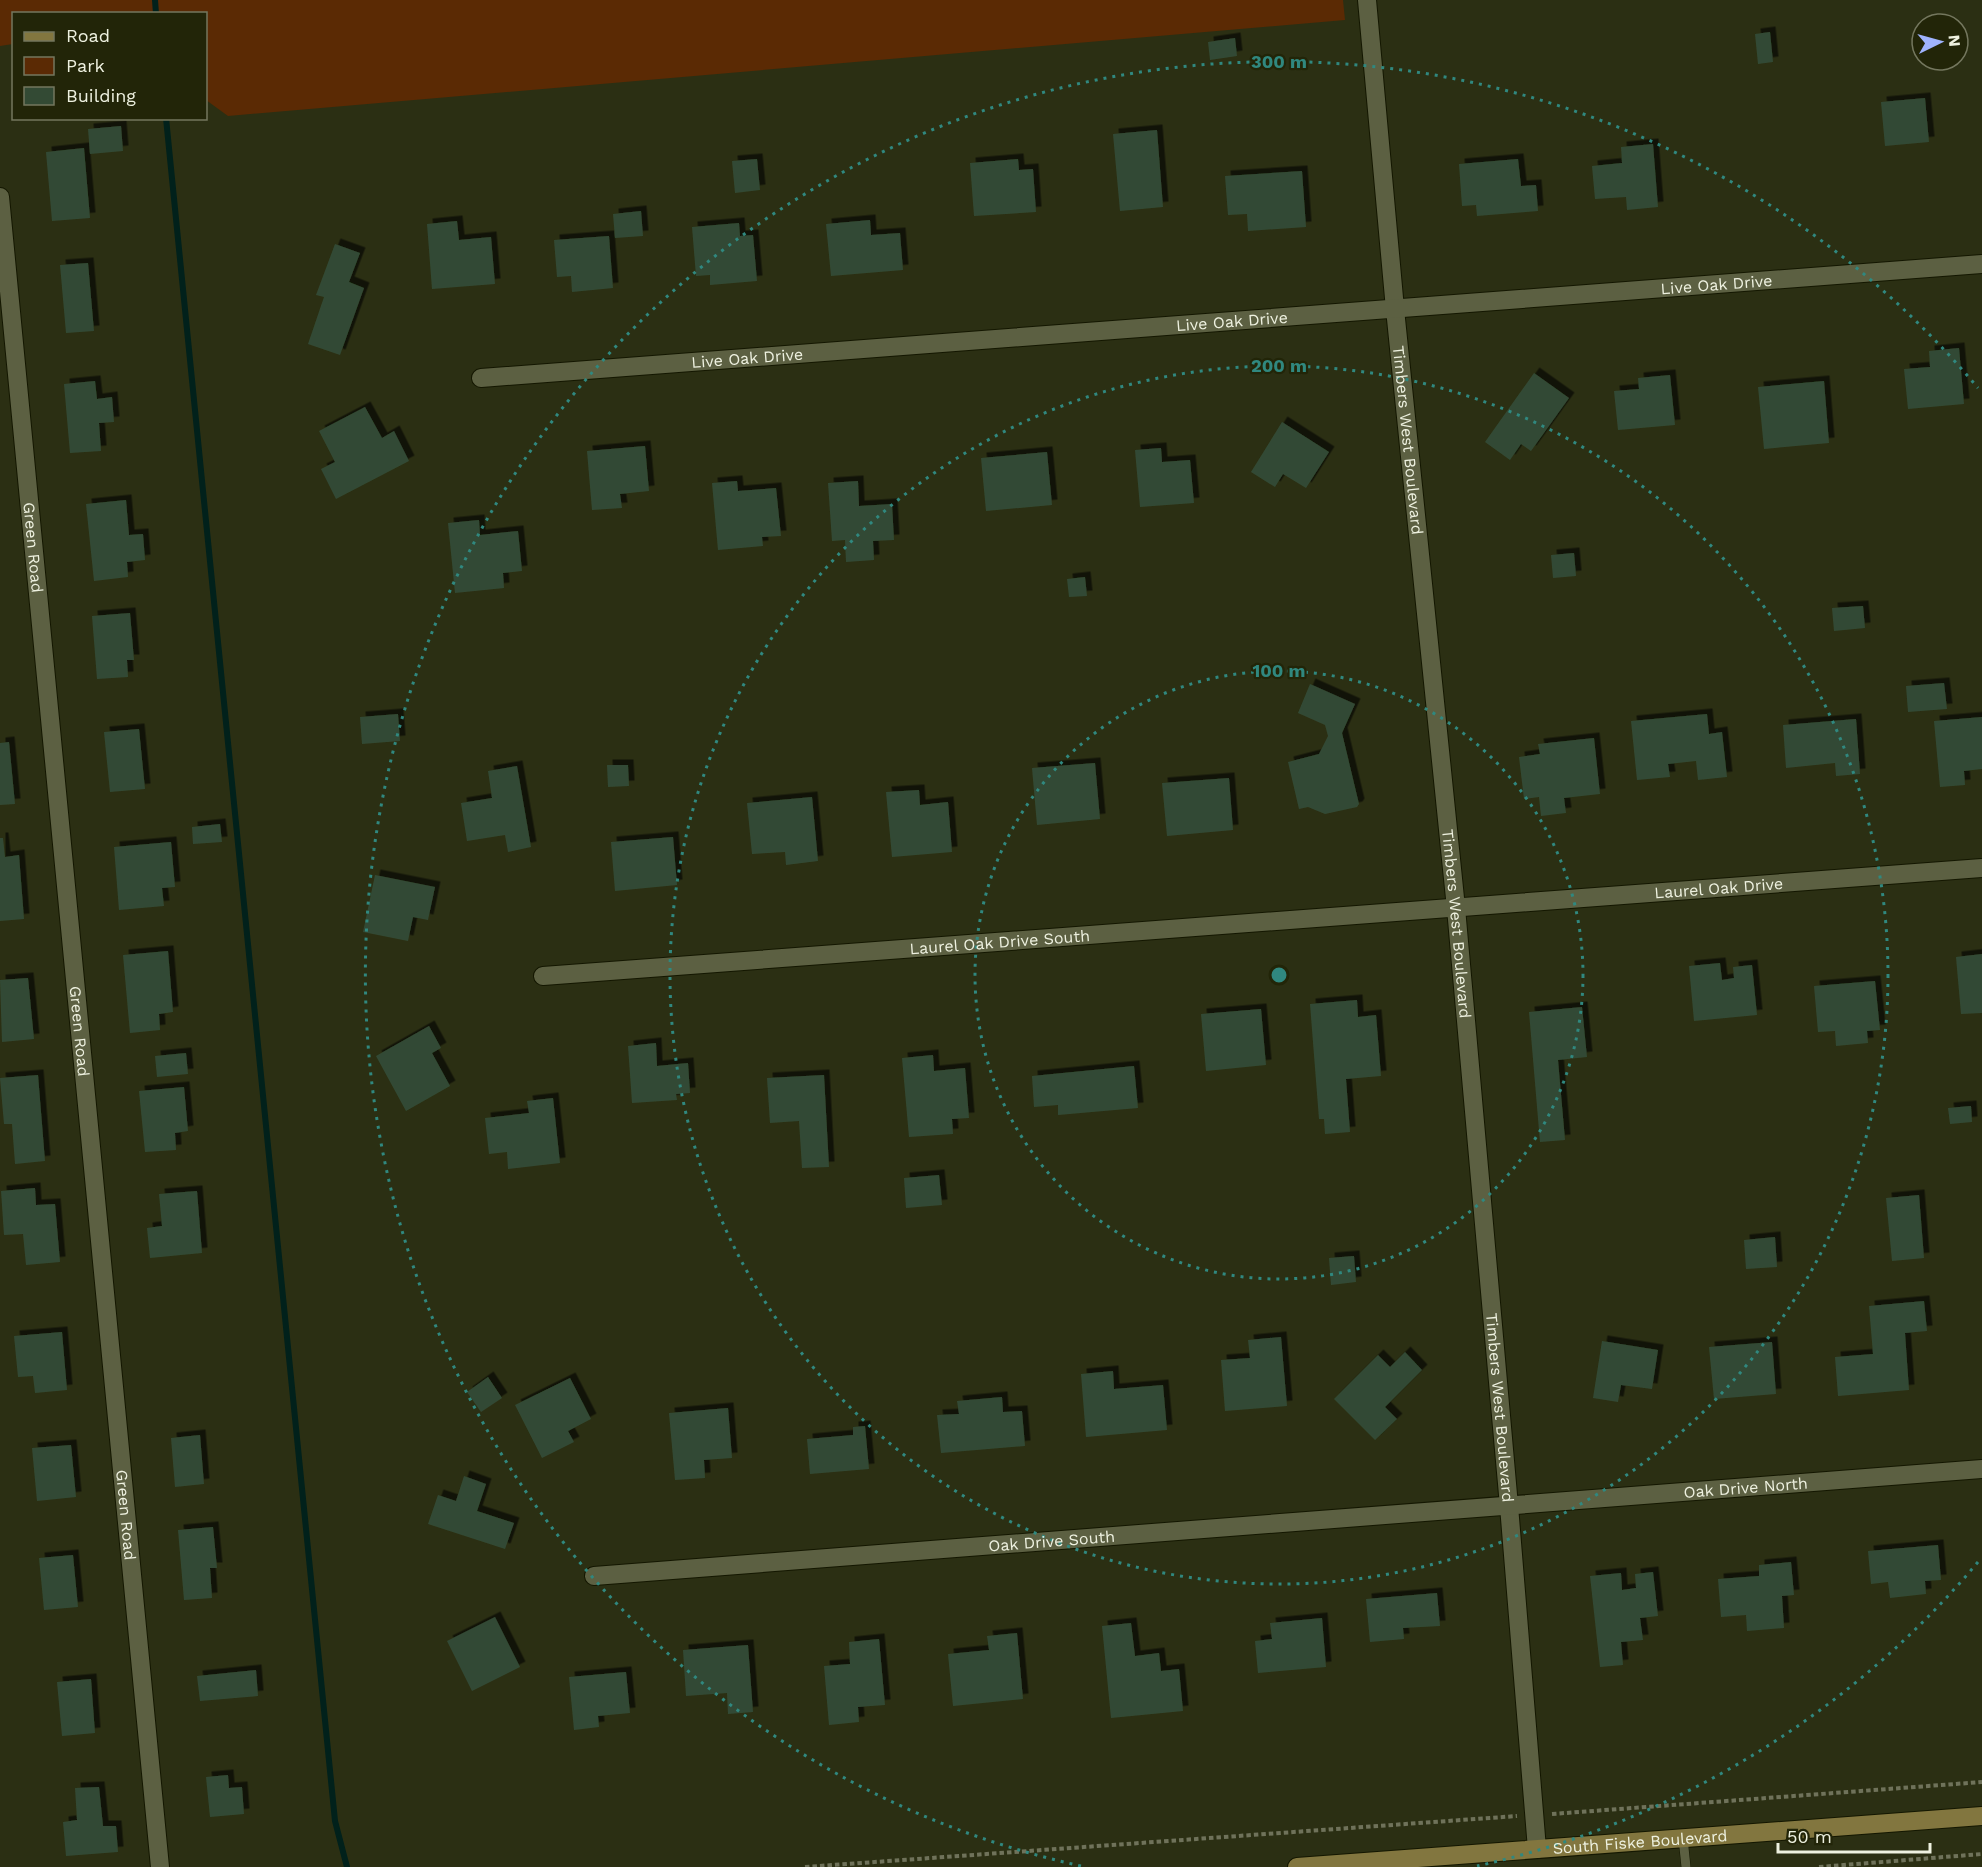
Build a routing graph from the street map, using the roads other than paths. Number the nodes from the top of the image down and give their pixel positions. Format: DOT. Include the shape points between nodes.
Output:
graph roads {
  1 [pos="1367,0"];
  2 [pos="0,197"];
  3 [pos="1982,264"];
  4 [pos="1395,309"];
  5 [pos="481,378"];
  6 [pos="1982,868"];
  7 [pos="1456,908"];
  8 [pos="543,976"];
  9 [pos="1982,1469"];
  10 [pos="1509,1506"];
  11 [pos="594,1576"];
  12 [pos="1982,1816"];
  13 [pos="1683,1838"];
  14 [pos="1537,1849"];
  15 [pos="1432,1862"];
  16 [pos="160,1867"];
  17 [pos="1297,1867"];
  18 [pos="1686,1867"];
  1 -- 4 [label="street, Timbers West Boulevard"];
  2 -- 16 [label="street, Green Road"];
  3 -- 4 [label="street, Live Oak Drive"];
  4 -- 5 [label="street, Live Oak Drive"];
  4 -- 7 [label="street, Timbers West Boulevard"];
  6 -- 7 [label="street, Laurel Oak Drive"];
  7 -- 8 [label="street, Laurel Oak Drive South"];
  7 -- 10 [label="street, Timbers West Boulevard"];
  9 -- 10 [label="street, Oak Drive North"];
  10 -- 11 [label="street, Oak Drive South"];
  10 -- 14 [label="street, Timbers West Boulevard"];
  12 -- 13 [label="main road, South Fiske Boulevard"];
  13 -- 14 [label="main road, South Fiske Boulevard"];
  13 -- 18 [label="lane"];
  14 -- 15 [label="main road, South Fiske Boulevard"];
  15 -- 17 [label="main road, South Fiske Boulevard"];
}
